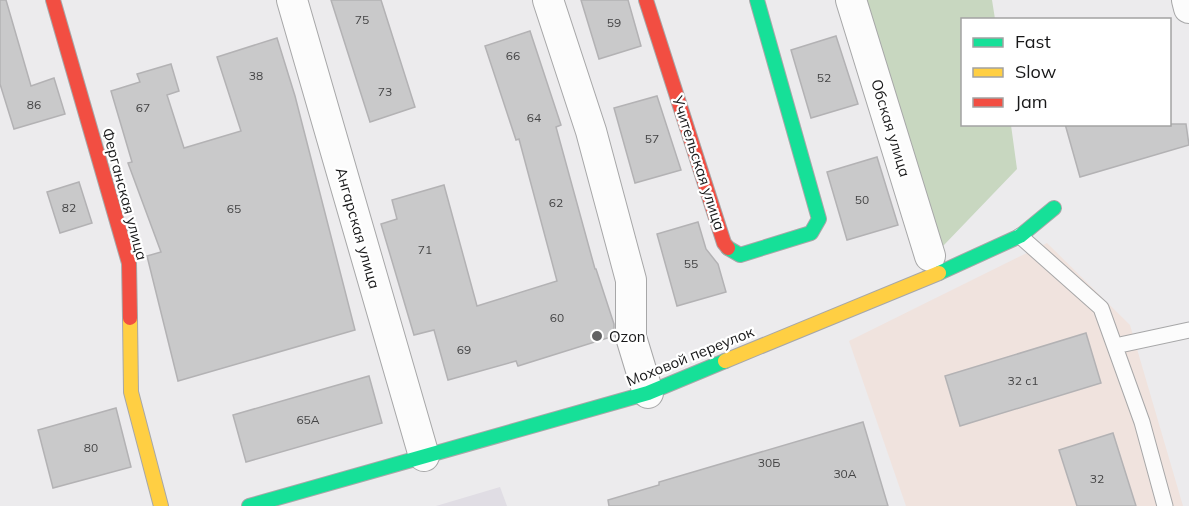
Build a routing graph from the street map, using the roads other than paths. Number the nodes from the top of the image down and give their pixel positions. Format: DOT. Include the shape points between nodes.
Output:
graph roads {
  1 [pos="53,0"];
  2 [pos="292,0"];
  3 [pos="548,0"];
  4 [pos="646,0"];
  5 [pos="757,0"];
  6 [pos="851,0"];
  7 [pos="1187,0"];
  8 [pos="1189,8"];
  9 [pos="1054,208"];
  10 [pos="1020,236"];
  11 [pos="930,256"];
  12 [pos="1189,330"];
  13 [pos="1115,346"];
  14 [pos="648,393"];
  15 [pos="424,456"];
  16 [pos="161,506"];
  17 [pos="249,506"];
  18 [pos="1165,506"];
  1 -- 16 [label="street, Ферганская улица" via="129,263 131,392"];
  2 -- 15 [label="street, Ангарская улица"];
  3 -- 14 [label="street" via="591,131 631,280 631,337"];
  4 -- 5 [label="street, Учительская улица" via="724,243 740,255 812,233 819,219"];
  6 -- 11 [label="street, Обская улица"];
  7 -- 8 [label="street"];
  9 -- 10 [label="street, Моховой переулок"];
  10 -- 13 [label="lane" via="1101,308"];
  10 -- 14 [label="street, Моховой переулок"];
  12 -- 13 [label="lane"];
  13 -- 18 [label="lane" via="1142,422"];
  14 -- 15 [label="street, Моховой переулок"];
  15 -- 17 [label="street, Моховой переулок"];
}
